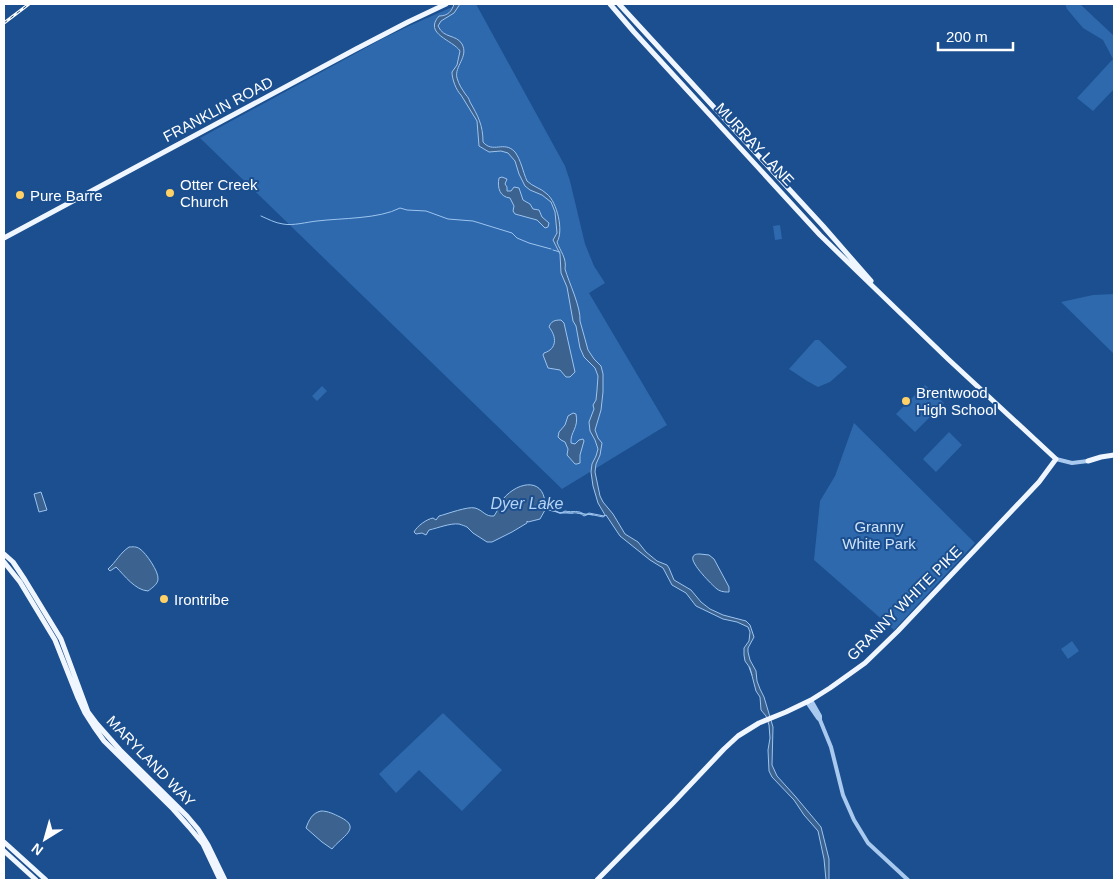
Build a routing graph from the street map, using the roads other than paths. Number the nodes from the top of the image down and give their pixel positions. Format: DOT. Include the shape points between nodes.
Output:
graph roads {
  1 [pos="445,4"];
  2 [pos="610,4"];
  3 [pos="619,4"];
  4 [pos="4,238"];
  5 [pos="886,298"];
  6 [pos="1114,455"];
  7 [pos="1056,459"];
  8 [pos="1088,461"];
  9 [pos="4,554"];
  10 [pos="4,562"];
  11 [pos="11,564"];
  12 [pos="70,669"];
  13 [pos="809,701"];
  14 [pos="123,759"];
  15 [pos="129,759"];
  16 [pos="191,825"];
  17 [pos="4,844"];
  18 [pos="4,851"];
  19 [pos="36,880"];
  20 [pos="46,880"];
  21 [pos="220,880"];
  22 [pos="225,880"];
  23 [pos="597,880"];
  24 [pos="908,880"];
  1 -- 4 [label="main road, FRANKLIN ROAD"];
  2 -- 5 [label="main road, MURRAY LANE" via="820,235"];
  3 -- 5 [label="main road, MURRAY LANE"];
  5 -- 7 [label="main road, MURRAY LANE"];
  6 -- 8 [label="main road"];
  7 -- 8 [label="street" via="1072,463"];
  7 -- 13 [label="main road, GRANNY WHITE PIKE" via="1042,479 878,651 852,673"];
  9 -- 11 [label="main road, MARYLAND WAY"];
  10 -- 11 [label="main road, MARYLAND WAY"];
  11 -- 12 [label="main road, MARYLAND WAY" via="34,599"];
  12 -- 14 [label="main road, MARYLAND WAY" via="88,718"];
  12 -- 15 [label="main road, MARYLAND WAY" via="88,712"];
  13 -- 23 [label="main road, GRANNY WHITE PIKE" via="738,736"];
  13 -- 24 [label="street" via="820,716 843,795 854,820 868,843"];
  14 -- 15 [label="main road"];
  14 -- 16 [label="main road, MARYLAND WAY"];
  15 -- 16 [label="main road, MARYLAND WAY" via="174,802"];
  16 -- 21 [label="main road, MARYLAND WAY"];
  16 -- 22 [label="main road, MARYLAND WAY" via="208,845"];
  17 -- 20 [label="main road"];
  18 -- 19 [label="main road"];
}
